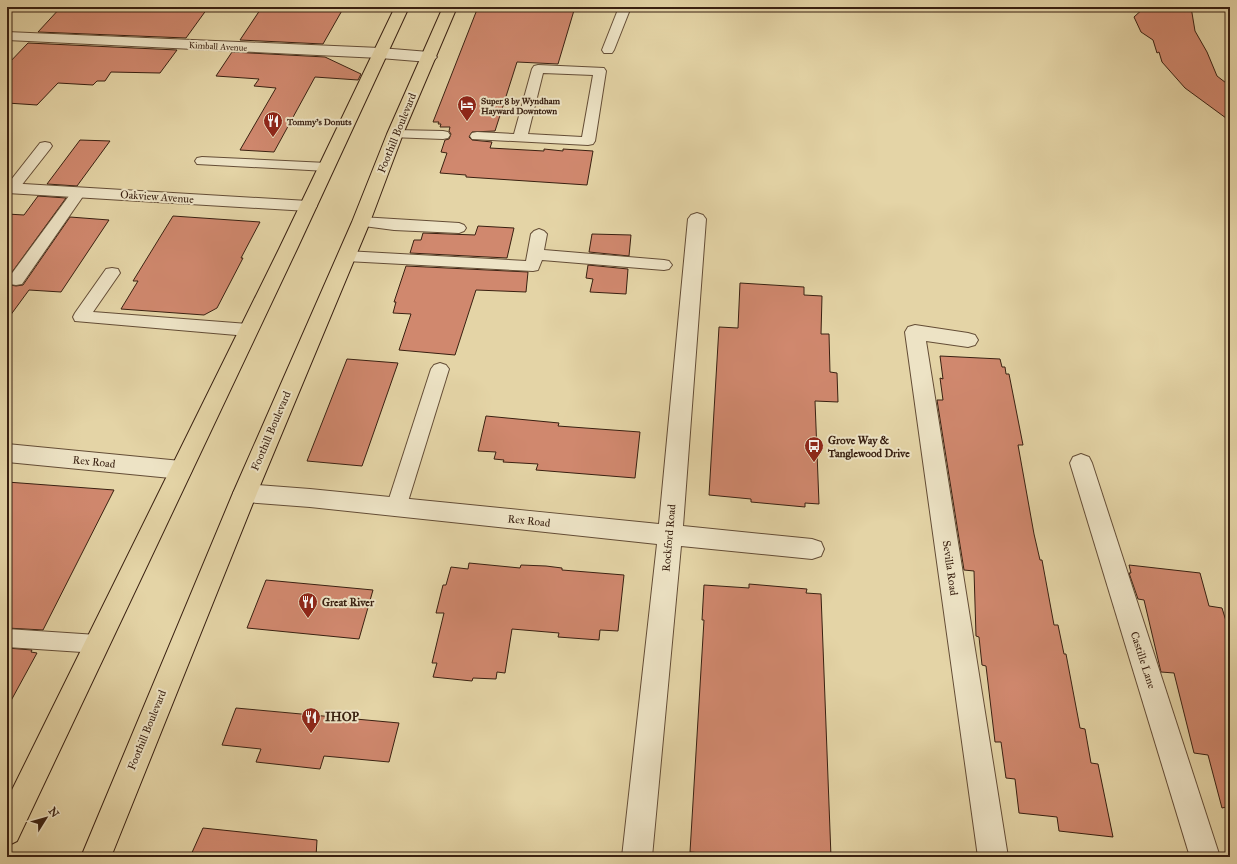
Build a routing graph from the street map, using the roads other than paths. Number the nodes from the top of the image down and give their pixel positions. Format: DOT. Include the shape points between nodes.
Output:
graph roads {
  1 [pos="402,7"];
  2 [pos="450,7"];
  3 [pos="625,7"];
  4 [pos="7,36"];
  5 [pos="608,50"];
  6 [pos="380,53"];
  7 [pos="429,57"];
  8 [pos="395,134"];
  9 [pos="443,135"];
  10 [pos="477,136"];
  11 [pos="520,137"];
  12 [pos="45,146"];
  13 [pos="202,161"];
  14 [pos="327,167"];
  15 [pos="9,188"];
  16 [pos="79,192"];
  17 [pos="308,206"];
  18 [pos="697,218"];
  19 [pos="361,222"];
  20 [pos="459,228"];
  21 [pos="539,234"];
  22 [pos="536,254"];
  23 [pos="346,256"];
  24 [pos="664,265"];
  25 [pos="112,273"];
  26 [pos="16,280"];
  27 [pos="248,330"];
  28 [pos="968,340"];
  29 [pos="440,369"];
  30 [pos="7,453"];
  31 [pos="1080,463"];
  32 [pos="181,470"];
  33 [pos="245,493"];
  34 [pos="396,508"];
  35 [pos="670,535"];
  36 [pos="812,549"];
  37 [pos="7,638"];
  38 [pos="98,644"];
  39 [pos="7,831"];
  40 [pos="96,857"];
  41 [pos="637,857"];
  42 [pos="993,857"];
  43 [pos="1205,857"];
  1 -- 6 [label="main road"];
  2 -- 7 [label="main road, Foothill Boulevard"];
  3 -- 5 [label="lane"];
  4 -- 6 [label="street, Kimball Avenue"];
  6 -- 7 [label="street, Kimball Avenue"];
  6 -- 14 [label="main road"];
  7 -- 8 [label="main road, Foothill Boulevard"];
  8 -- 9 [label="lane"];
  8 -- 19 [label="main road, Foothill Boulevard"];
  10 -- 11 [label="lane"];
  11 -- 11 [label="lane" via="588,141 600,71 538,69"];
  12 -- 15 [label="lane"];
  13 -- 14 [label="lane"];
  14 -- 17 [label="main road"];
  15 -- 16 [label="street, Oakview Avenue"];
  16 -- 17 [label="street, Oakview Avenue"];
  16 -- 26 [label="lane"];
  17 -- 27 [label="main road"];
  18 -- 35 [label="street, Rockford Road"];
  19 -- 20 [label="lane"];
  19 -- 23 [label="main road, Foothill Boulevard"];
  21 -- 22 [label="lane"];
  22 -- 23 [label="lane" via="533,266"];
  22 -- 24 [label="lane"];
  23 -- 33 [label="main road, Foothill Boulevard"];
  25 -- 27 [label="lane" via="81,318"];
  27 -- 32 [label="main road"];
  28 -- 42 [label="street, Sevilla Road" via="915,332"];
  29 -- 34 [label="lane"];
  30 -- 32 [label="street, Rex Road"];
  31 -- 43 [label="street, Castille Lane"];
  32 -- 38 [label="main road"];
  33 -- 34 [label="street, Rex Road"];
  33 -- 40 [label="main road, Foothill Boulevard"];
  34 -- 35 [label="street, Rex Road"];
  35 -- 36 [label="street, Rex Road"];
  35 -- 41 [label="street, Rockford Road"];
  37 -- 38 [label="lane"];
  38 -- 39 [label="main road"];
}
